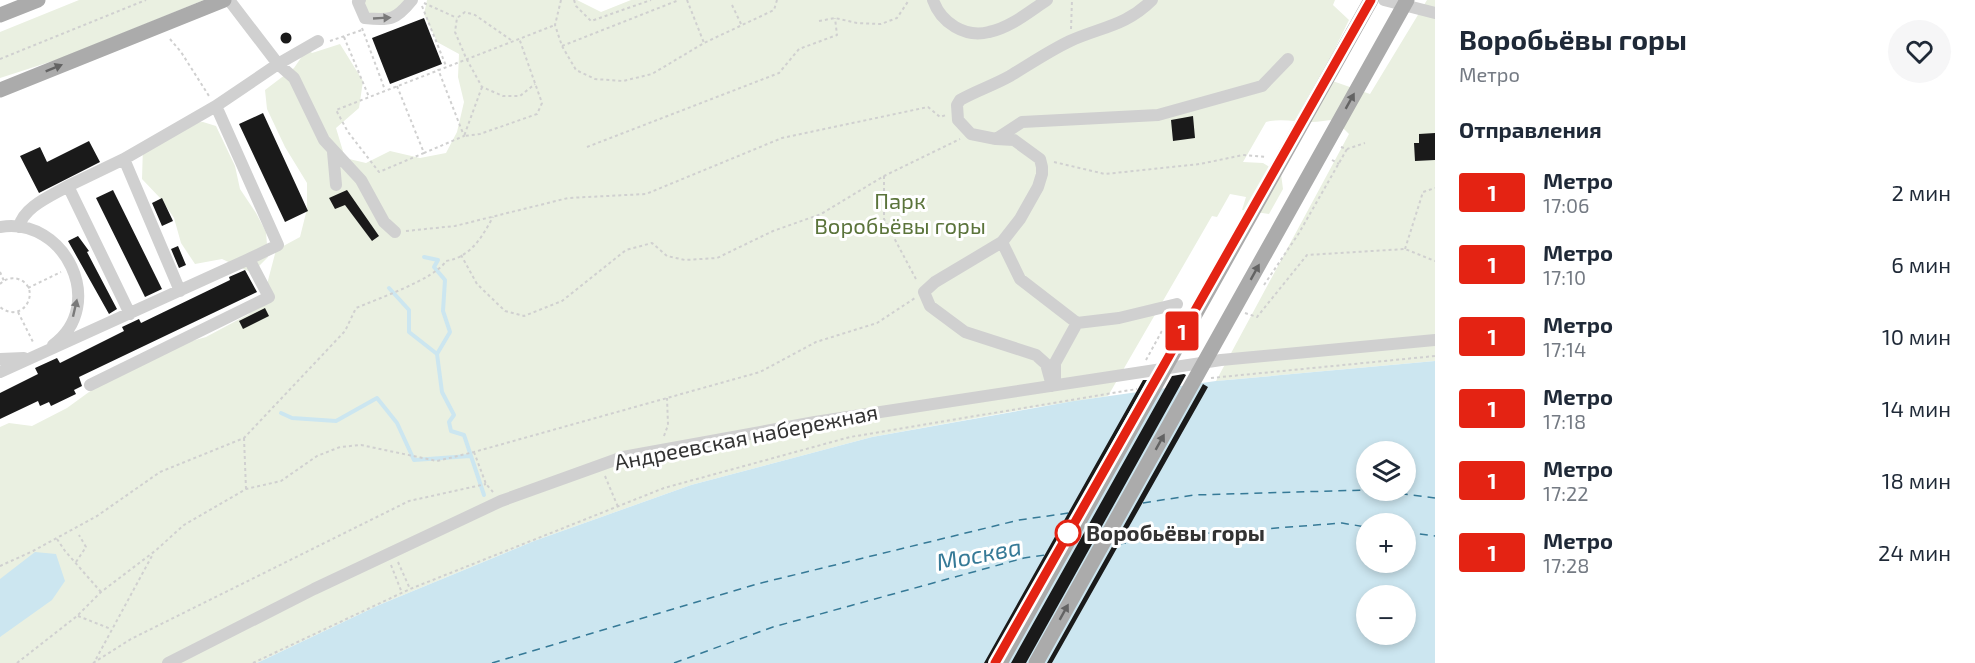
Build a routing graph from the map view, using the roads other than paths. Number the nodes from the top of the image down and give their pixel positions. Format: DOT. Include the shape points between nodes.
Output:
graph roads {
  1 [pos="38,0"];
  2 [pos="224,0"];
  3 [pos="229,0"];
  4 [pos="360,0"];
  5 [pos="415,0"];
  6 [pos="933,0"];
  7 [pos="1047,0"];
  8 [pos="1152,0"];
  9 [pos="1371,0"];
  10 [pos="1384,0"];
  11 [pos="1407,0"];
  12 [pos="1435,13"];
  13 [pos="0,15"];
  14 [pos="318,41"];
  15 [pos="1288,59"];
  16 [pos="279,64"];
  17 [pos="0,90"];
  18 [pos="216,106"];
  19 [pos="996,139"];
  20 [pos="333,152"];
  21 [pos="124,159"];
  22 [pos="336,185"];
  23 [pos="68,186"];
  24 [pos="0,227"];
  25 [pos="19,227"];
  26 [pos="394,232"];
  27 [pos="1002,243"];
  28 [pos="249,259"];
  29 [pos="180,291"];
  30 [pos="1178,303"];
  31 [pos="130,314"];
  32 [pos="1077,323"];
  33 [pos="1435,340"];
  34 [pos="39,354"];
  35 [pos="0,359"];
  36 [pos="0,372"];
  37 [pos="90,386"];
  38 [pos="1053,386"];
  39 [pos="168,663"];
  40 [pos="1000,663"];
  41 [pos="1036,663"];
  1 -- 13 [label="main road"];
  17 -- 2 [label="main road, one-way"];
  3 -- 16 [label="lane"];
  4 -- 5 [label="lane, one-way" via="365,18 386,20 400,14"];
  6 -- 7 [label="lane" via="951,26 966,32 989,32"];
  8 -- 19 [label="lane" via="1115,26 1071,41 960,100 958,120 971,134"];
  9 -- 40 [label="main road"];
  10 -- 12 [label="lane"];
  41 -- 11 [label="main road, one-way"];
  14 -- 16 [label="lane"];
  15 -- 19 [label="lane" via="1262,86 1158,115 1022,122"];
  16 -- 18 [label="lane"];
  16 -- 20 [label="lane" via="294,78"];
  18 -- 21 [label="lane"];
  18 -- 28 [label="lane" via="278,245"];
  19 -- 27 [label="lane" via="1014,140 1040,159 1042,167 1038,187"];
  20 -- 22 [label="lane"];
  20 -- 26 [label="lane" via="361,180 384,222"];
  21 -- 23 [label="lane"];
  21 -- 29 [label="lane"];
  23 -- 25 [label="lane" via="33,207 21,218"];
  23 -- 31 [label="lane"];
  24 -- 25 [label="lane"];
  34 -- 25 [label="lane, one-way" via="69,326 77,307 78,286 73,266 61,248 45,235"];
  27 -- 32 [label="lane" via="1020,279"];
  27 -- 38 [label="lane" via="924,292 930,306 965,332 1036,355 1046,364"];
  28 -- 29 [label="lane"];
  28 -- 37 [label="lane" via="269,297"];
  29 -- 31 [label="lane"];
  30 -- 32 [label="lane" via="1119,318"];
  31 -- 34 [label="lane"];
  32 -- 38 [label="lane" via="1055,363"];
  33 -- 38 [label="lane, Андреевская набережная" via="1221,360"];
  34 -- 35 [label="lane"];
  34 -- 36 [label="lane"];
  38 -- 39 [label="lane, Андреевская набережная" via="815,422 623,457 501,501"];
}
